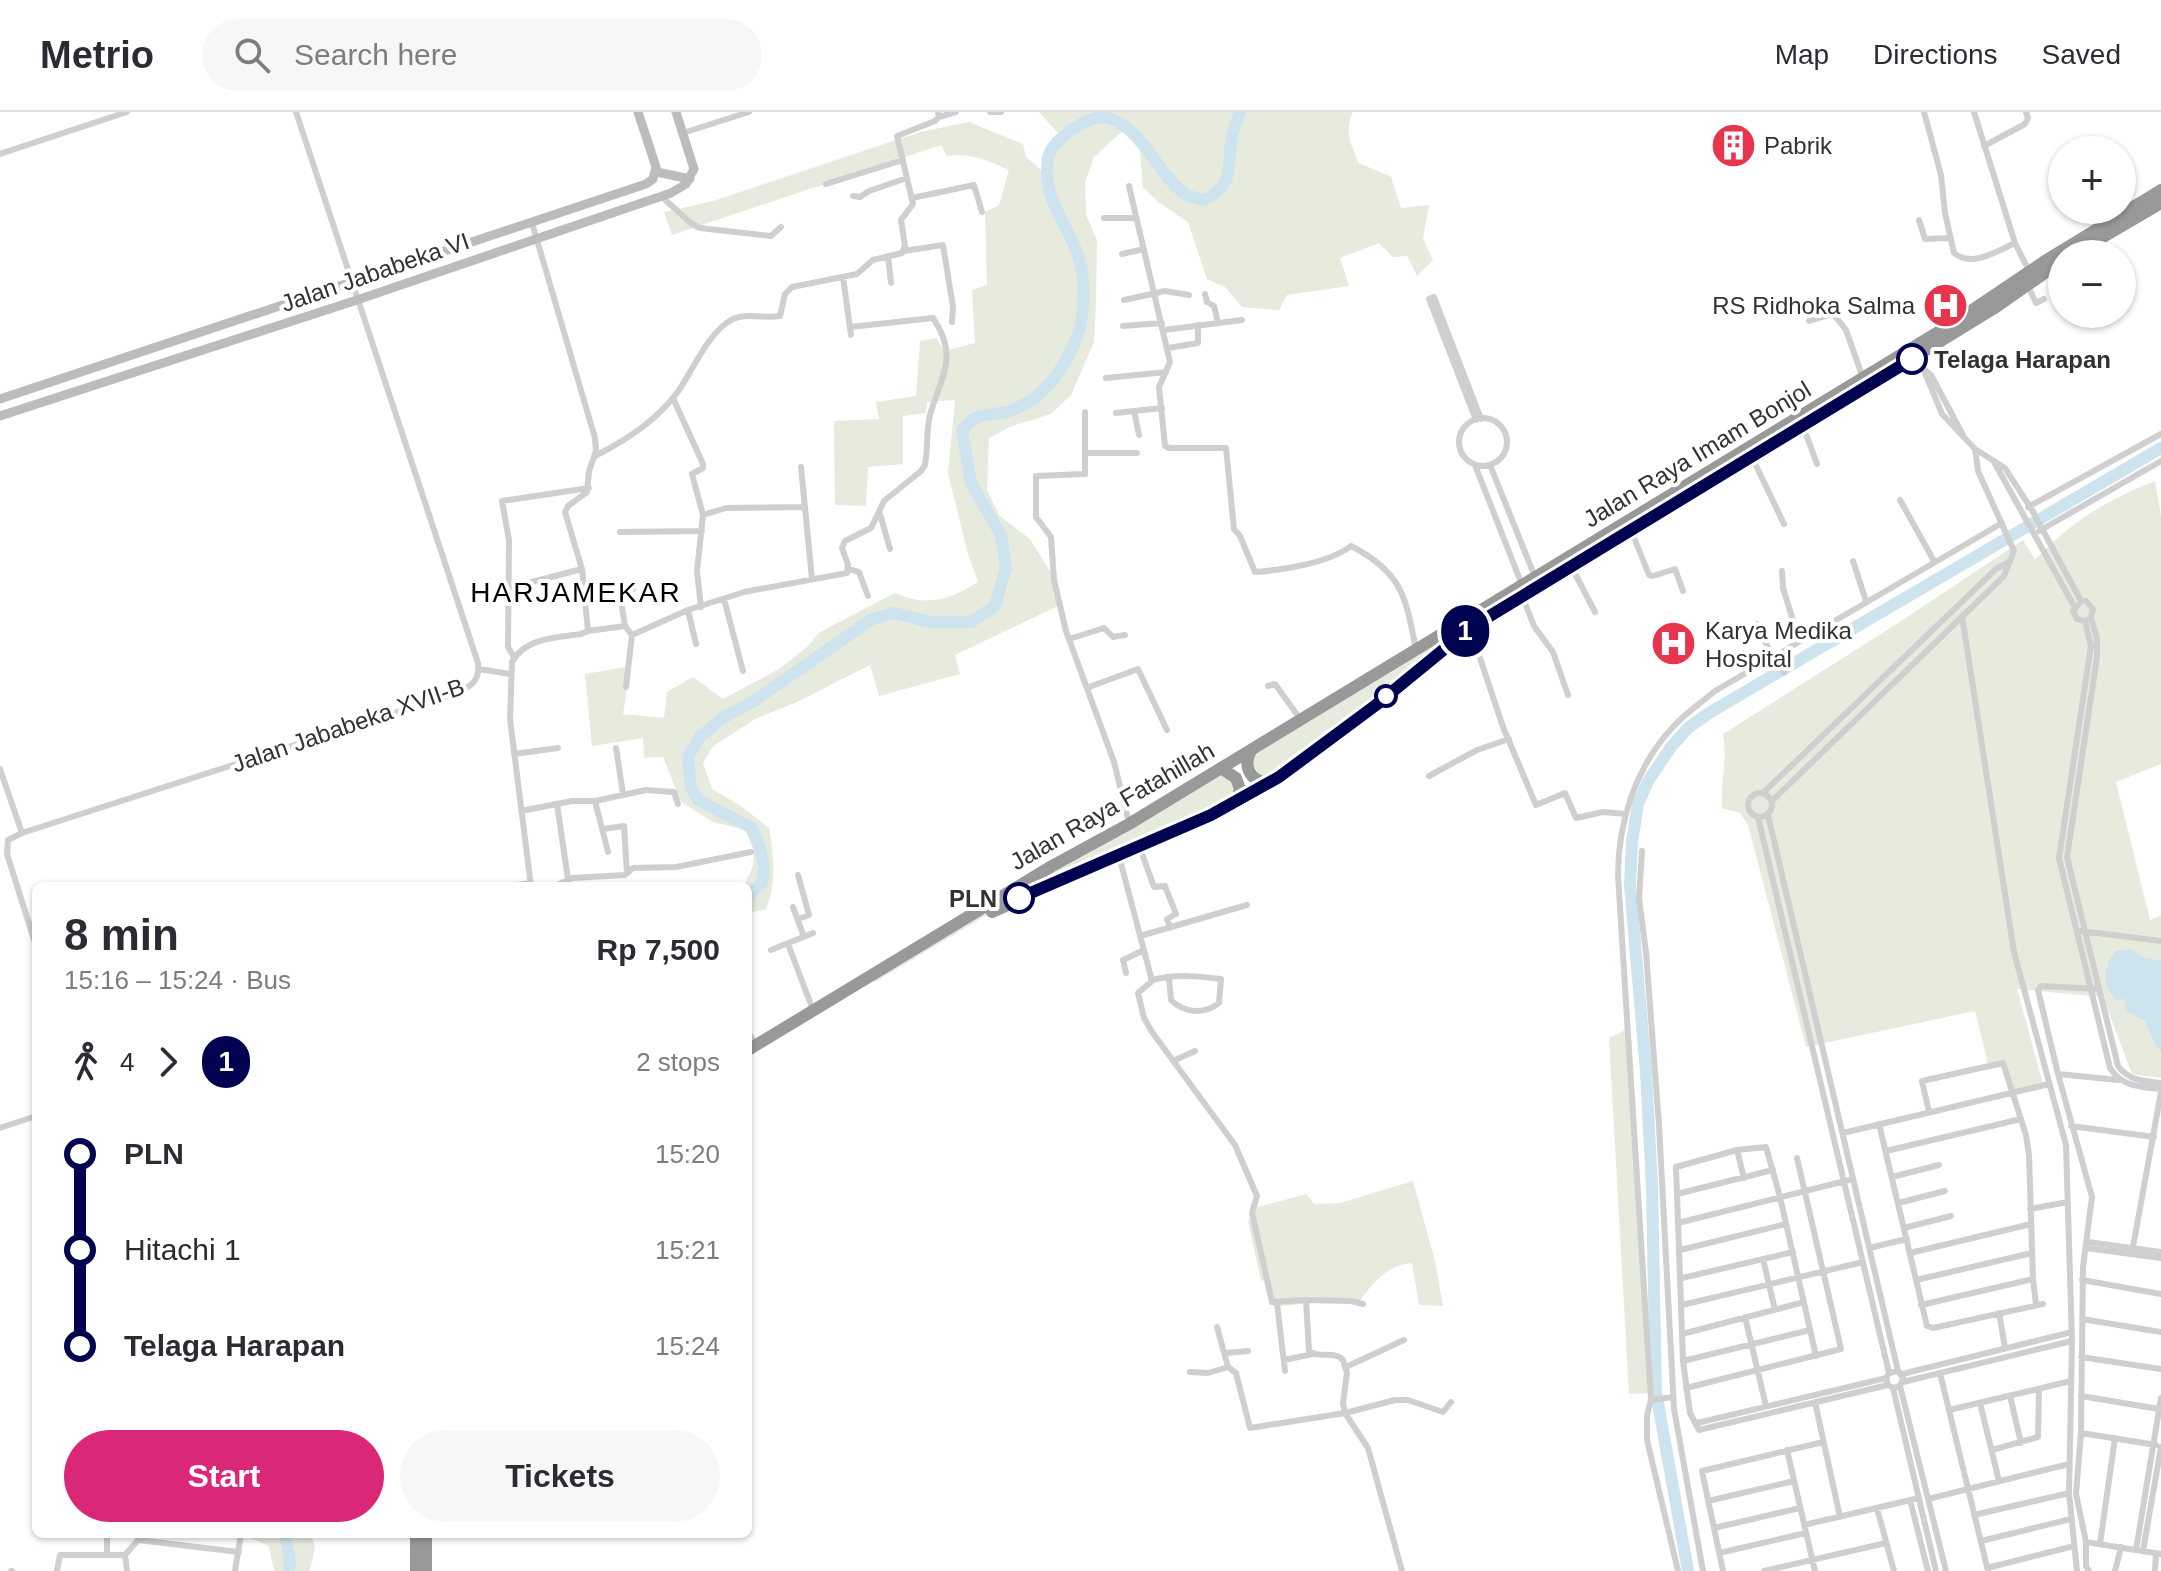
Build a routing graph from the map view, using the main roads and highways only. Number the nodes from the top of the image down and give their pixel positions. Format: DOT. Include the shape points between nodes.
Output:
graph roads {
  1 [pos="2161,190"];
  2 [pos="2161,203"];
  3 [pos="2098,240"];
  4 [pos="2048,268"];
  5 [pos="2028,278"];
  6 [pos="1670,502"];
  7 [pos="1522,590"];
  8 [pos="1252,749"];
  9 [pos="1221,768"];
  10 [pos="1268,783"];
  11 [pos="1237,800"];
  12 [pos="873,979"];
  13 [pos="752,1048"];
  14 [pos="752,1057"];
  15 [pos="416,1538"];
  16 [pos="426,1538"];
  17 [pos="416,1571"];
  18 [pos="426,1571"];
  1 -- 5 [label="highway, Jalan Raya Imam Bonjol"];
  2 -- 3 [label="highway"];
  4 -- 5 [label="highway, Jalan Raya Imam Bonjol"];
  5 -- 6 [label="highway, Jalan Raya Imam Bonjol"];
  5 -- 6 [label="highway, Jalan Raya Imam Bonjol" via="1918,355"];
  6 -- 7 [label="highway, Jalan Raya Imam Bonjol" via="1571,566"];
  6 -- 7 [label="highway, Jalan Raya Imam Bonjol" via="1535,577"];
  7 -- 8 [label="highway, Jalan Raya Imam Bonjol"];
  7 -- 10 [label="highway, Jalan Raya Imam Bonjol"];
  8 -- 9 [label="highway, Jalan Raya Fatahillah"];
  8 -- 10 [label="highway" via="1247,761 1250,774"];
  9 -- 11 [label="highway" via="1239,783"];
  9 -- 12 [label="highway, Jalan Raya Fatahillah"];
  10 -- 11 [label="highway, Jalan Raya Fatahillah"];
  11 -- 12 [label="highway, Jalan Raya Fatahillah" via="995,910"];
  12 -- 13 [label="highway, Jalan Raya Fatahillah"];
  12 -- 14 [label="highway, Jalan Raya Fatahillah"];
  15 -- 17 [label="highway"];
  16 -- 18 [label="highway"];
}
